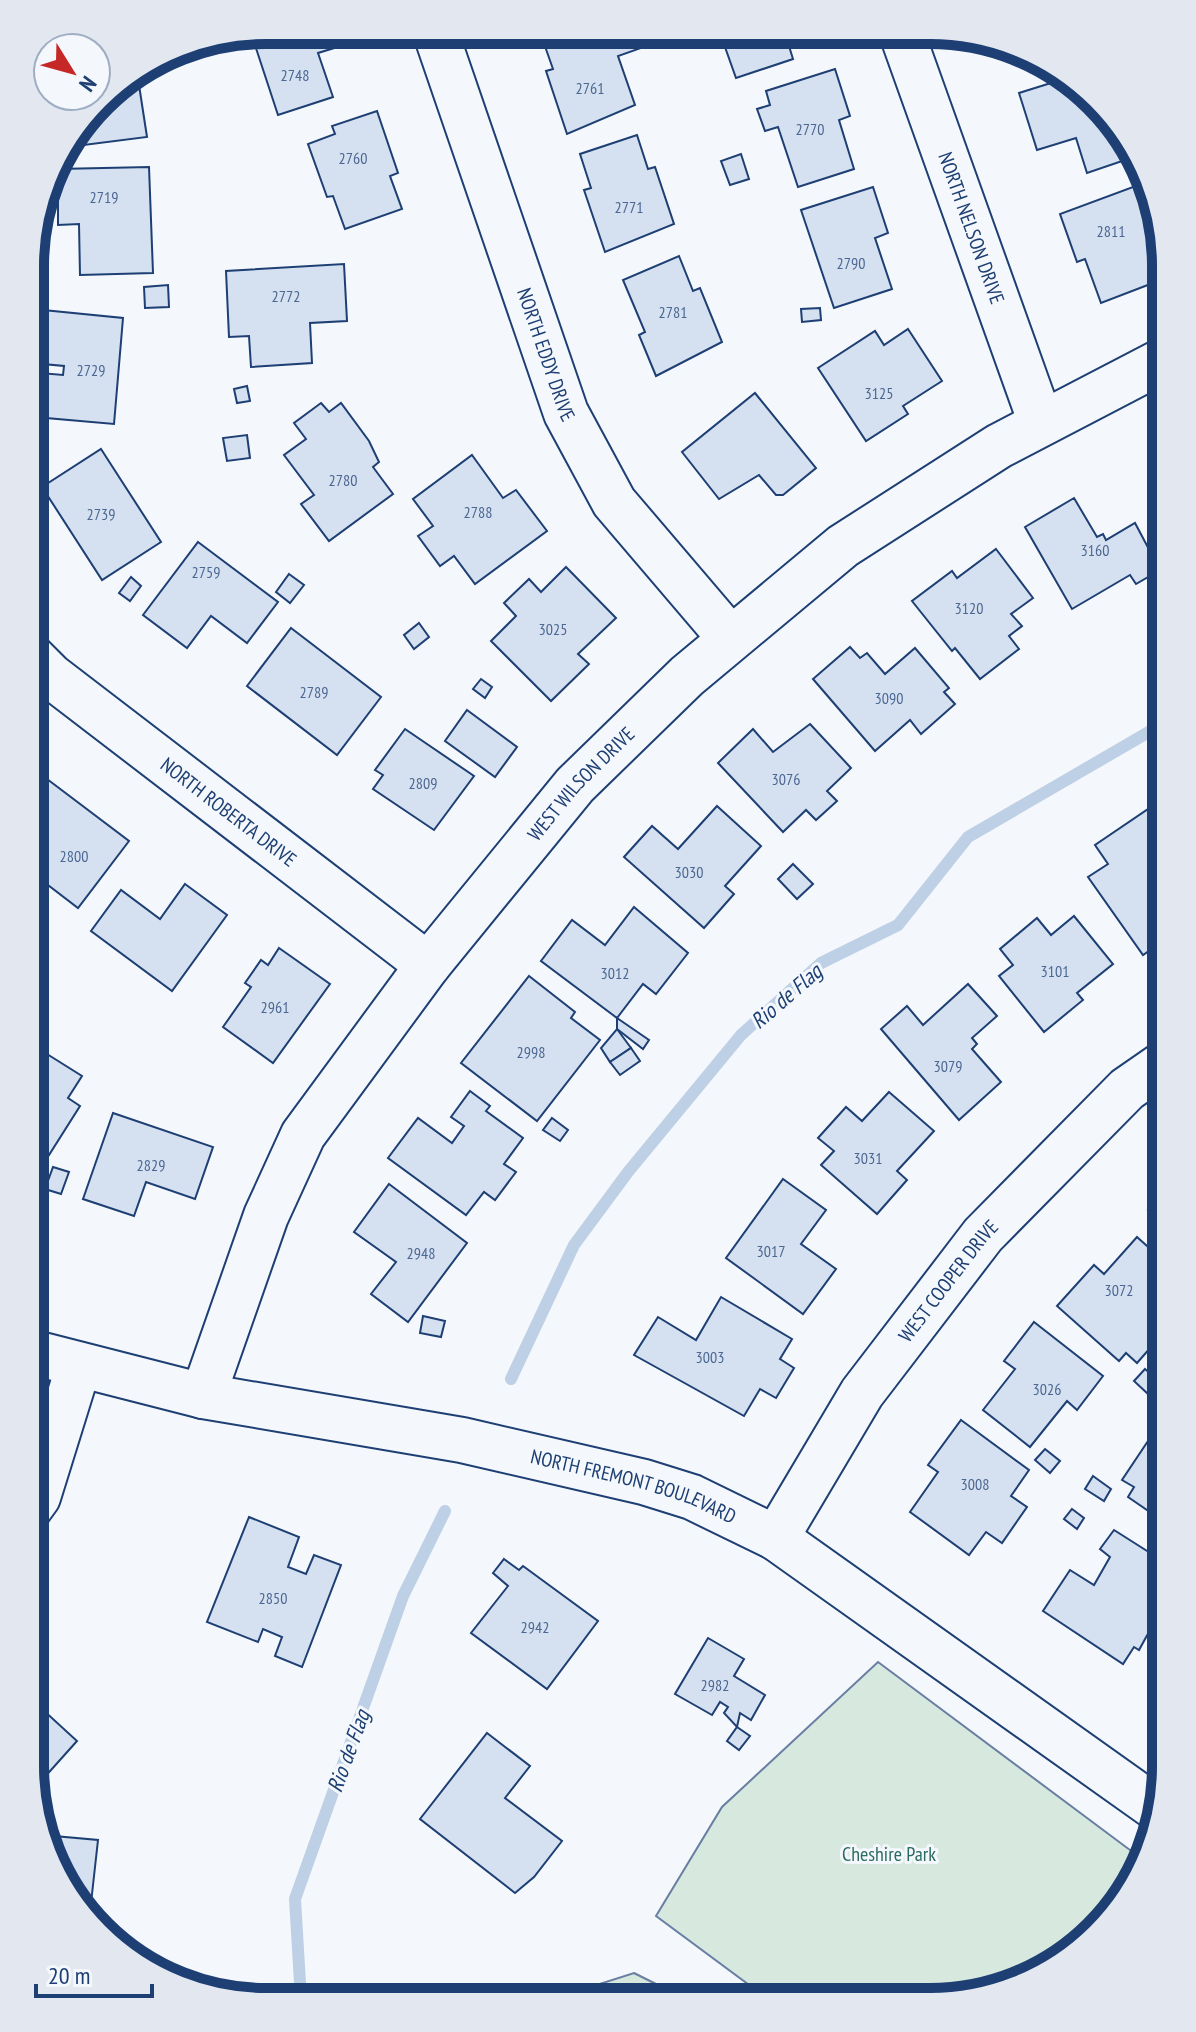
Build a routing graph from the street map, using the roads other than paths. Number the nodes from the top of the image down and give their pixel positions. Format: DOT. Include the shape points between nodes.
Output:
graph roads {
  1 [pos="439,44"];
  2 [pos="906,44"];
  3 [pos="1152,366"];
  4 [pos="1041,423"];
  5 [pos="730,638"];
  6 [pos="44,669"];
  7 [pos="428,965"];
  8 [pos="1152,1072"];
  9 [pos="44,1356"];
  10 [pos="79,1365"];
  11 [pos="203,1396"];
  12 [pos="44,1478"];
  13 [pos="776,1538"];
  14 [pos="1151,1792"];
  1 -- 5 [label="street, NORTH EDDY DRIVE" via="566,413 614,502"];
  2 -- 4 [label="street, NORTH NELSON DRIVE"];
  3 -- 4 [label="street, WEST WILSON DRIVE"];
  4 -- 5 [label="street, WEST WILSON DRIVE" via="843,546"];
  5 -- 7 [label="street, WEST WILSON DRIVE" via="575,785"];
  6 -- 7 [label="street, NORTH ROBERTA DRIVE"];
  7 -- 11 [label="street, WEST WILSON DRIVE" via="303,1135 266,1216"];
  8 -- 13 [label="street, WEST COOPER DRIVE" via="1127,1089 983,1235 862,1393"];
  9 -- 10 [label="street, NORTH FREMONT BOULEVARD"];
  10 -- 11 [label="street, NORTH FREMONT BOULEVARD"];
  10 -- 12 [label="street"];
  11 -- 13 [label="street, NORTH FREMONT BOULEVARD" via="462,1440 644,1482 692,1497"];
  13 -- 14 [label="street, NORTH FREMONT BOULEVARD"];
}
